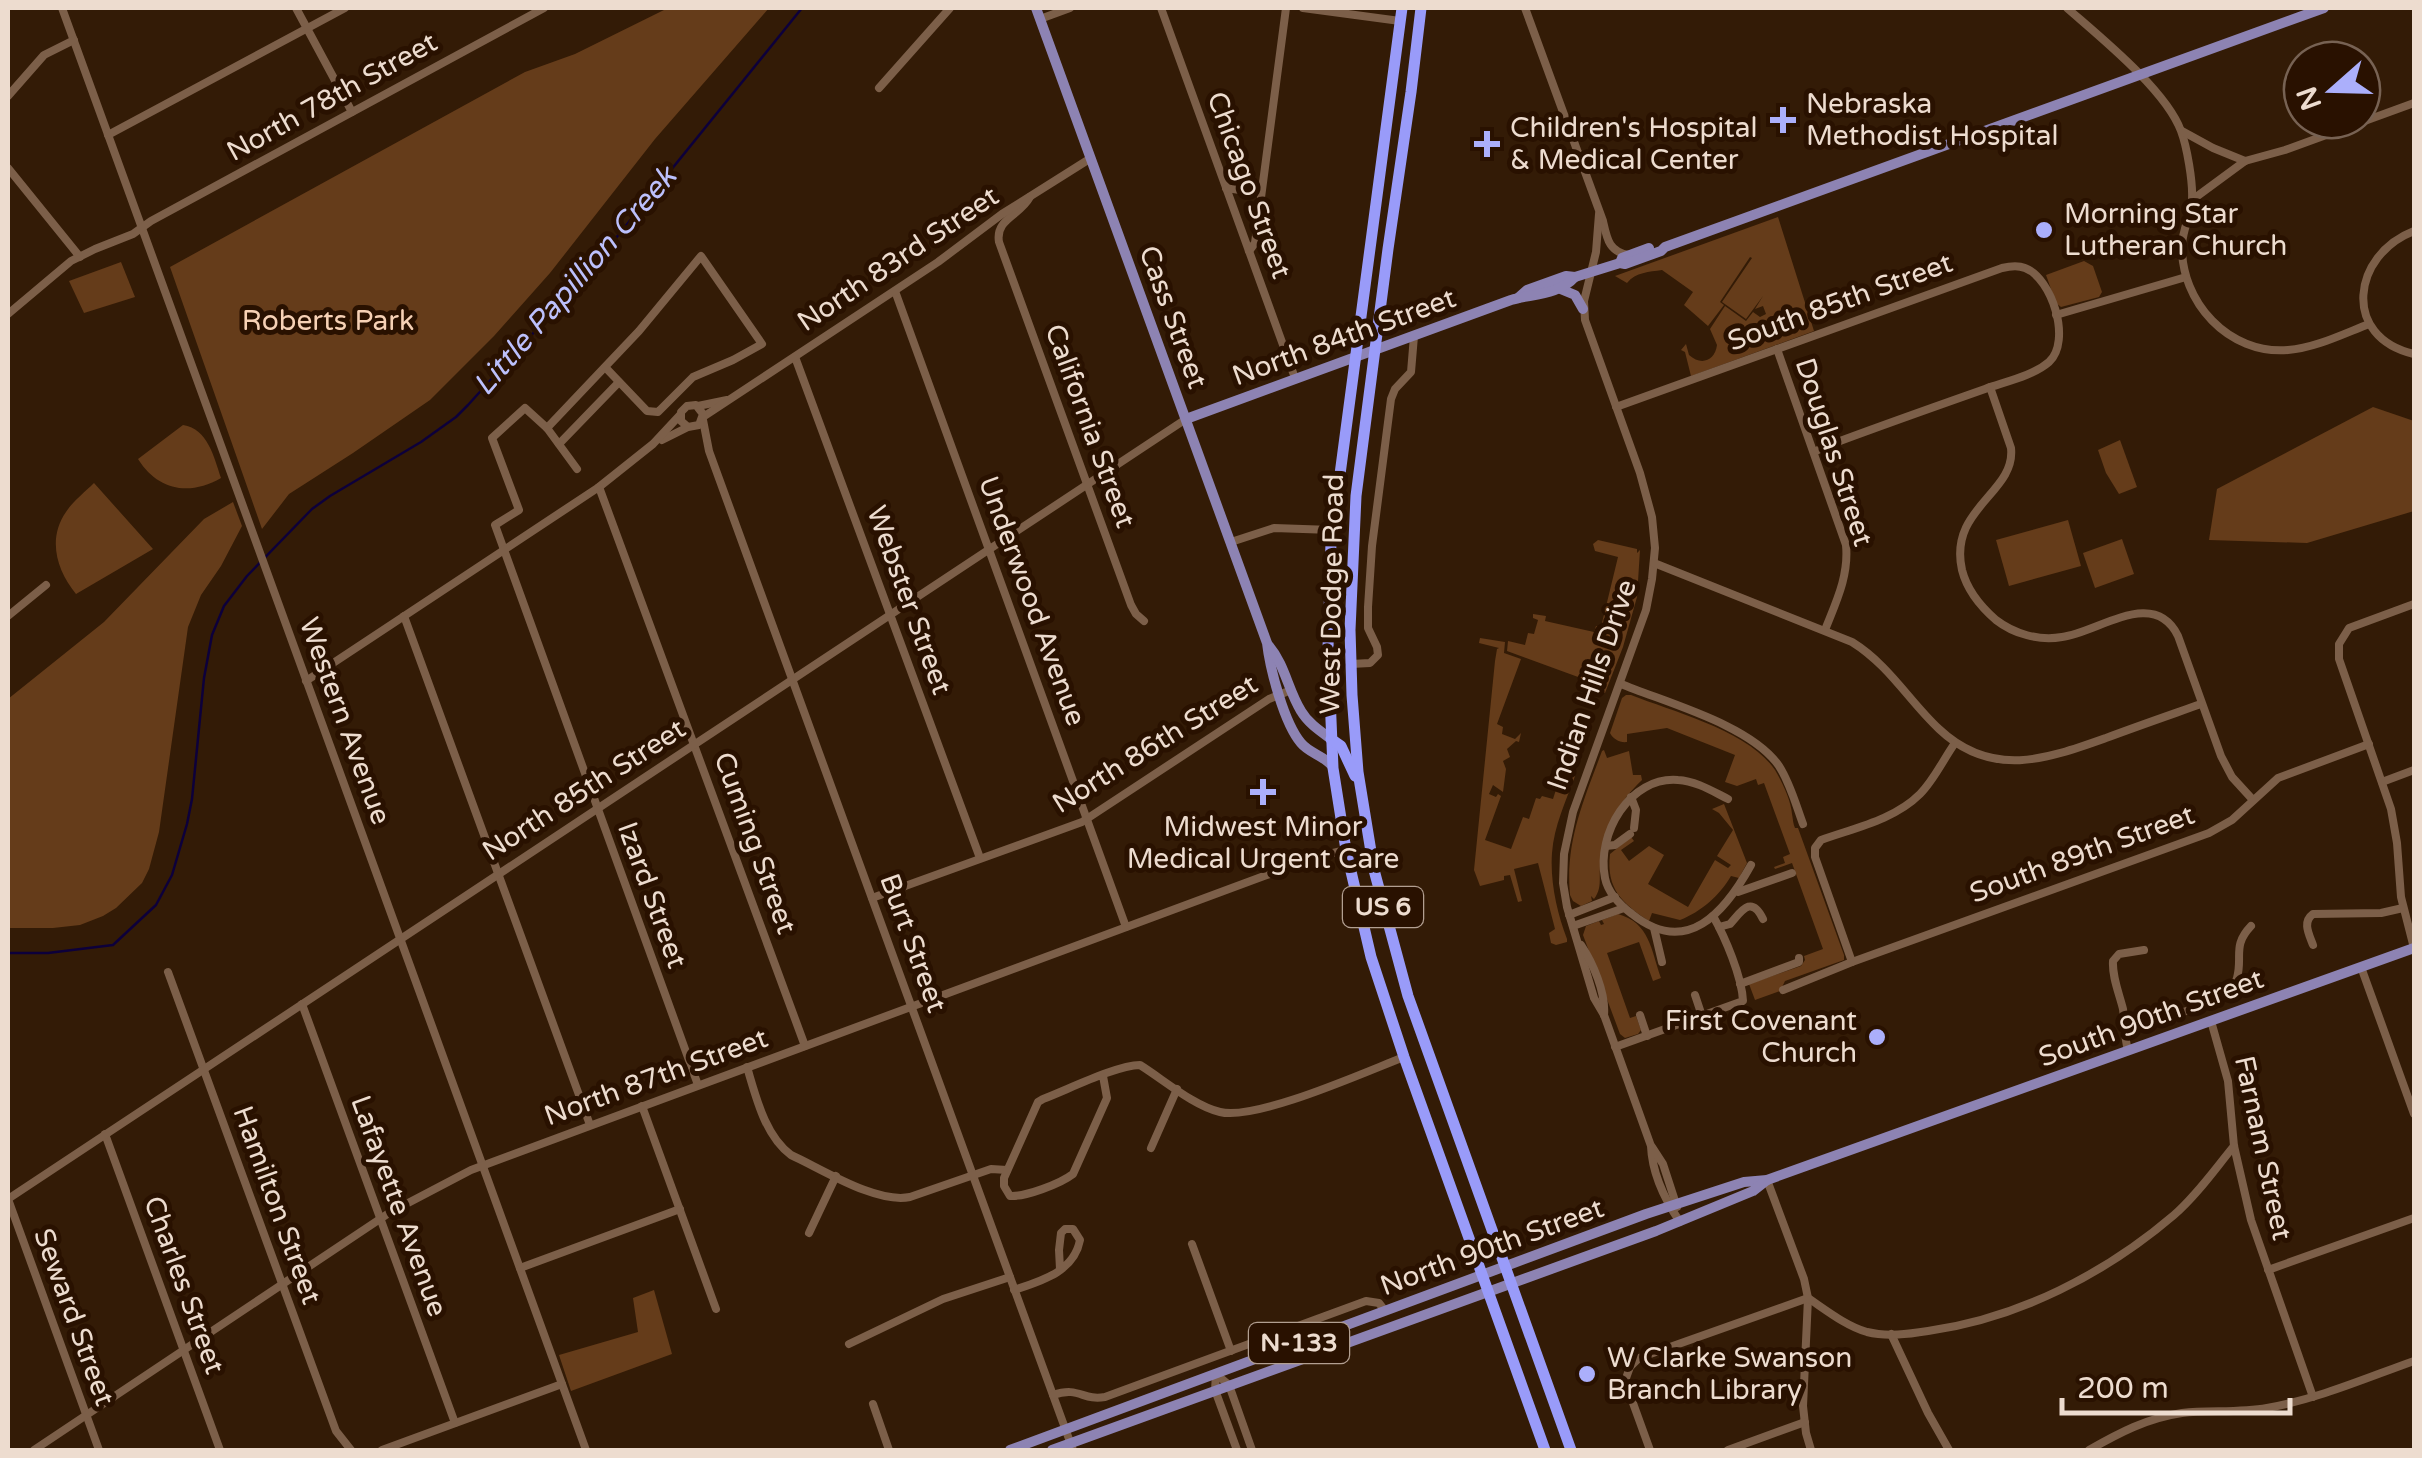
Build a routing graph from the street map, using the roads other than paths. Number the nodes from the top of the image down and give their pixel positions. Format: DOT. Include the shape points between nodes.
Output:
graph roads {
  1 [pos="62,8"];
  2 [pos="296,8"];
  3 [pos="344,8"];
  4 [pos="544,8"];
  5 [pos="950,8"];
  6 [pos="1070,8"];
  7 [pos="1160,8"];
  8 [pos="1286,8"];
  9 [pos="1304,8"];
  10 [pos="1420,8"];
  11 [pos="1525,8"];
  12 [pos="2067,8"];
  13 [pos="2324,8"];
  14 [pos="2308,10"];
  15 [pos="1038,13"];
  16 [pos="1401,14"];
  17 [pos="307,28"];
  18 [pos="74,40"];
  19 [pos="2139,74"];
  20 [pos="879,88"];
  21 [pos="8,96"];
  22 [pos="2414,103"];
  23 [pos="352,112"];
  24 [pos="2182,132"];
  25 [pos="108,135"];
  26 [pos="1091,158"];
  27 [pos="2245,161"];
  28 [pos="8,168"];
  29 [pos="1262,186"];
  30 [pos="1226,188"];
  31 [pos="1030,197"];
  32 [pos="2192,200"];
  33 [pos="1599,214"];
  34 [pos="142,228"];
  35 [pos="978,231"];
  36 [pos="2414,231"];
  37 [pos="999,242"];
  38 [pos="1249,251"];
  39 [pos="80,256"];
  40 [pos="1620,261"];
  41 [pos="1591,272"];
  42 [pos="1575,277"];
  43 [pos="2186,278"];
  44 [pos="1557,288"];
  45 [pos="895,290"];
  46 [pos="1518,298"];
  47 [pos="1583,309"];
  48 [pos="8,314"];
  49 [pos="2056,315"];
  50 [pos="2368,324"];
  51 [pos="1414,336"];
  52 [pos="1777,349"];
  53 [pos="1374,350"];
  54 [pos="2414,354"];
  55 [pos="795,356"];
  56 [pos="1356,357"];
  57 [pos="605,367"];
  58 [pos="1295,378"];
  59 [pos="619,382"];
  60 [pos="1990,387"];
  61 [pos="676,395"];
  62 [pos="731,398"];
  63 [pos="698,406"];
  64 [pos="1616,408"];
  65 [pos="683,411"];
  66 [pos="703,418"];
  67 [pos="1186,419"];
  68 [pos="689,427"];
  69 [pos="546,428"];
  70 [pos="559,444"];
  71 [pos="653,444"];
  72 [pos="709,451"];
  73 [pos="1814,452"];
  74 [pos="578,469"];
  75 [pos="1087,484"];
  76 [pos="599,487"];
  77 [pos="1332,530"];
  78 [pos="1230,542"];
  79 [pos="988,548"];
  80 [pos="502,551"];
  81 [pos="1654,564"];
  82 [pos="46,585"];
  83 [pos="2414,604"];
  84 [pos="8,614"];
  85 [pos="891,614"];
  86 [pos="404,616"];
  87 [pos="1144,620"];
  88 [pos="1824,630"];
  89 [pos="1351,664"];
  90 [pos="793,679"];
  91 [pos="306,681"];
  92 [pos="1620,684"];
  93 [pos="1285,692"];
  94 [pos="2201,704"];
  95 [pos="1331,738"];
  96 [pos="1955,743"];
  97 [pos="695,744"];
  98 [pos="2369,744"];
  99 [pos="1333,768"];
  100 [pos="2414,770"];
  101 [pos="1644,774"];
  102 [pos="2382,782"];
  103 [pos="1644,786"];
  104 [pos="1360,788"];
  105 [pos="1631,797"];
  106 [pos="1728,799"];
  107 [pos="2253,800"];
  108 [pos="596,809"];
  109 [pos="1087,819"];
  110 [pos="1803,824"];
  111 [pos="1606,846"];
  112 [pos="1346,850"];
  113 [pos="980,858"];
  114 [pos="1752,865"];
  115 [pos="1768,869"];
  116 [pos="1792,873"];
  117 [pos="498,874"];
  118 [pos="1772,880"];
  119 [pos="1734,894"];
  120 [pos="872,898"];
  121 [pos="1615,898"];
  122 [pos="2402,905"];
  123 [pos="1624,908"];
  124 [pos="1569,915"];
  125 [pos="1712,916"];
  126 [pos="1762,920"];
  127 [pos="1572,926"];
  128 [pos="2251,926"];
  129 [pos="1126,927"];
  130 [pos="1719,927"];
  131 [pos="1654,928"];
  132 [pos="400,939"];
  133 [pos="2313,945"];
  134 [pos="2414,948"];
  135 [pos="2144,950"];
  136 [pos="1800,958"];
  137 [pos="1662,962"];
  138 [pos="1852,962"];
  139 [pos="2361,967"];
  140 [pos="168,972"];
  141 [pos="1740,984"];
  142 [pos="1783,990"];
  143 [pos="1695,995"];
  144 [pos="302,1004"];
  145 [pos="911,1006"];
  146 [pos="1640,1015"];
  147 [pos="1702,1016"];
  148 [pos="2211,1021"];
  149 [pos="2124,1024"];
  150 [pos="1647,1036"];
  151 [pos="805,1046"];
  152 [pos="1615,1048"];
  153 [pos="2128,1050"];
  154 [pos="1404,1057"];
  155 [pos="747,1067"];
  156 [pos="204,1070"];
  157 [pos="1102,1076"];
  158 [pos="698,1086"];
  159 [pos="1177,1089"];
  160 [pos="642,1106"];
  161 [pos="2414,1113"];
  162 [pos="590,1125"];
  163 [pos="1903,1132"];
  164 [pos="105,1134"];
  165 [pos="2234,1146"];
  166 [pos="1151,1148"];
  167 [pos="483,1165"];
  168 [pos="1007,1170"];
  169 [pos="972,1175"];
  170 [pos="836,1176"];
  171 [pos="1767,1180"];
  172 [pos="8,1199"];
  173 [pos="1673,1205"];
  174 [pos="680,1208"];
  175 [pos="2414,1218"];
  176 [pos="380,1220"];
  177 [pos="1680,1222"];
  178 [pos="809,1234"];
  179 [pos="1192,1244"];
  180 [pos="1505,1266"];
  181 [pos="520,1268"];
  182 [pos="1060,1269"];
  183 [pos="2268,1270"];
  184 [pos="1482,1274"];
  185 [pos="1010,1277"];
  186 [pos="283,1285"];
  187 [pos="1511,1285"];
  188 [pos="1014,1290"];
  189 [pos="1488,1293"];
  190 [pos="1808,1298"];
  191 [pos="716,1309"];
  192 [pos="1386,1311"];
  193 [pos="1891,1334"];
  194 [pos="849,1344"];
  195 [pos="183,1351"];
  196 [pos="1231,1351"];
  197 [pos="2414,1361"];
  198 [pos="1216,1374"];
  199 [pos="562,1384"];
  200 [pos="1228,1385"];
  201 [pos="1215,1390"];
  202 [pos="1053,1395"];
  203 [pos="2313,1397"];
  204 [pos="872,1404"];
  205 [pos="86,1416"];
  206 [pos="1804,1422"];
  207 [pos="454,1423"];
  208 [pos="1066,1430"];
  209 [pos="1072,1447"];
  210 [pos="34,1450"];
  211 [pos="99,1450"];
  212 [pos="220,1450"];
  213 [pos="351,1450"];
  214 [pos="382,1450"];
  215 [pos="586,1450"];
  216 [pos="889,1450"];
  217 [pos="1010,1450"];
  218 [pos="1052,1450"];
  219 [pos="1237,1450"];
  220 [pos="1252,1450"];
  221 [pos="1545,1450"];
  222 [pos="1571,1450"];
  223 [pos="1650,1450"];
  224 [pos="1728,1450"];
  225 [pos="1811,1450"];
  226 [pos="1949,1450"];
  227 [pos="2090,1450"];
  1 -- 18 [label="street, Western Avenue"];
  2 -- 17 [label="street"];
  3 -- 17 [label="street"];
  4 -- 23 [label="street, North 78th Street"];
  5 -- 20 [label="street"];
  6 -- 15 [label="street"];
  7 -- 30 [label="street, Chicago Street"];
  8 -- 29 [label="street"];
  9 -- 16 [label="street"];
  10 -- 53 [label="highway, West Dodge Road / US 6"];
  11 -- 33 [label="street"];
  12 -- 19 [label="street"];
  13 -- 14 [label="main road, North 84th Street"];
  14 -- 19 [label="main road, North 84th Street"];
  15 -- 26 [label="main road, Cass Street"];
  16 -- 56 [label="highway, West Dodge Road / US 6"];
  17 -- 23 [label="street"];
  17 -- 25 [label="street"];
  18 -- 21 [label="street" via="44,55"];
  18 -- 25 [label="street, Western Avenue"];
  19 -- 24 [label="street"];
  19 -- 40 [label="main road, North 84th Street"];
  22 -- 27 [label="street"];
  23 -- 34 [label="street, North 78th Street"];
  24 -- 27 [label="street"];
  24 -- 32 [label="street"];
  25 -- 34 [label="street, Western Avenue"];
  26 -- 31 [label="street, North 83rd Street"];
  26 -- 67 [label="main road, Cass Street"];
  27 -- 32 [label="street"];
  28 -- 39 [label="street"];
  29 -- 30 [label="street"];
  29 -- 38 [label="street"];
  30 -- 38 [label="street, Chicago Street"];
  31 -- 35 [label="street, North 83rd Street"];
  31 -- 37 [label="street" via="1001,224"];
  32 -- 43 [label="street" via="2182,245"];
  33 -- 40 [label="street"];
  33 -- 41 [label="street, Indian Hills Drive"];
  34 -- 39 [label="street, North 78th Street"];
  34 -- 91 [label="street, Western Avenue"];
  35 -- 37 [label="street"];
  35 -- 45 [label="street, North 83rd Street"];
  36 -- 50 [label="street" via="2384,248 2370,266 2364,293"];
  37 -- 75 [label="street, California Street"];
  38 -- 58 [label="street, Chicago Street"];
  39 -- 48 [label="street, North 78th Street"];
  40 -- 41 [label="main road, North 84th Street"];
  41 -- 42 [label="main road, North 84th Street"];
  41 -- 47 [label="street, Indian Hills Drive"];
  42 -- 44 [label="main road, North 84th Street"];
  42 -- 46 [label="main road, North 84th Street"];
  43 -- 49 [label="street"];
  43 -- 50 [label="street" via="2215,324 2265,349 2303,348"];
  44 -- 46 [label="main road, North 84th Street"];
  44 -- 47 [label="main road" via="1575,295"];
  45 -- 55 [label="street, North 83rd Street"];
  45 -- 79 [label="street, Underwood Avenue"];
  46 -- 51 [label="main road, North 84th Street"];
  47 -- 64 [label="street, Indian Hills Drive"];
  49 -- 52 [label="street, South 85th Street" via="2038,276 2007,266"];
  49 -- 60 [label="street" via="2060,341 2051,360"];
  50 -- 54 [label="street" via="2395,348"];
  51 -- 53 [label="main road, North 84th Street"];
  51 -- 89 [label="street" via="1411,372 1390,400 1377,496 1368,622 1378,657"];
  52 -- 64 [label="street, South 85th Street"];
  52 -- 73 [label="street, Douglas Street"];
  53 -- 56 [label="main road, North 84th Street"];
  53 -- 89 [label="highway, West Dodge Road / US 6" via="1354,520"];
  55 -- 62 [label="street, North 83rd Street"];
  55 -- 85 [label="street, Webster Street"];
  56 -- 58 [label="main road, North 84th Street"];
  56 -- 77 [label="highway, West Dodge Road / US 6"];
  57 -- 59 [label="street"];
  57 -- 61 [label="street" via="701,256 762,344 693,378"];
  57 -- 69 [label="street"];
  58 -- 67 [label="main road, North 84th Street"];
  59 -- 61 [label="street" via="647,410 658,412"];
  59 -- 70 [label="street"];
  60 -- 73 [label="street"];
  60 -- 94 [label="street" via="2012,458 1964,532 1961,563 1971,592 2002,624 2040,638 2071,636 2140,612 2158,614 2175,630"];
  61 -- 65 [label="street"];
  62 -- 63 [label="street, North 83rd Street"];
  62 -- 66 [label="street, North 83rd Street"];
  63 -- 65 [label="street"];
  63 -- 66 [label="street"];
  64 -- 81 [label="street, Indian Hills Drive" via="1647,496"];
  65 -- 68 [label="street"];
  65 -- 71 [label="street"];
  66 -- 68 [label="street"];
  66 -- 72 [label="street, Burt Street"];
  67 -- 75 [label="street, North 85th Street"];
  67 -- 78 [label="main road, Cass Street"];
  68 -- 71 [label="street"];
  68 -- 72 [label="street, Burt Street"];
  69 -- 70 [label="street"];
  69 -- 80 [label="street" via="526,408 492,438 519,510 494,525"];
  70 -- 74 [label="street"];
  71 -- 76 [label="street"];
  72 -- 90 [label="street, Burt Street"];
  73 -- 88 [label="street, Douglas Street" via="1848,558"];
  75 -- 79 [label="street, North 85th Street"];
  75 -- 87 [label="street, California Street" via="1130,606"];
  76 -- 80 [label="street"];
  76 -- 97 [label="street, Cuming Street"];
  77 -- 78 [label="street" via="1274,528"];
  77 -- 95 [label="highway, West Dodge Road / US 6"];
  78 -- 93 [label="main road, Cass Street" via="1279,659"];
  79 -- 85 [label="street, North 85th Street"];
  79 -- 109 [label="street, Underwood Avenue"];
  80 -- 86 [label="street"];
  80 -- 108 [label="street, Izard Street"];
  81 -- 88 [label="street"];
  81 -- 92 [label="street, Indian Hills Drive"];
  82 -- 84 [label="street"];
  83 -- 98 [label="street" via="2341,637 2341,668"];
  85 -- 90 [label="street, North 85th Street"];
  85 -- 113 [label="street, Webster Street"];
  86 -- 91 [label="street"];
  86 -- 117 [label="street"];
  88 -- 96 [label="street" via="1875,658"];
  89 -- 104 [label="highway, West Dodge Road / US 6"];
  90 -- 97 [label="street, North 85th Street"];
  90 -- 120 [label="street, Burt Street"];
  91 -- 132 [label="street, Western Avenue"];
  92 -- 110 [label="street" via="1757,742 1783,772"];
  92 -- 124 [label="street, Indian Hills Drive" via="1567,834 1563,877"];
  93 -- 95 [label="main road, Cass Street"];
  93 -- 99 [label="main road, Cass Street" via="1300,742"];
  93 -- 109 [label="street, North 86th Street"];
  94 -- 96 [label="street" via="2034,760 2004,760"];
  94 -- 107 [label="street" via="2226,767"];
  95 -- 99 [label="highway, West Dodge Road / US 6"];
  95 -- 104 [label="highway"];
  96 -- 138 [label="street" via="1909,804 1817,844 1814,853"];
  97 -- 108 [label="street, North 85th Street"];
  97 -- 151 [label="street, Cuming Street"];
  98 -- 102 [label="street"];
  98 -- 107 [label="street, South 89th Street" via="2286,774"];
  99 -- 112 [label="highway, West Dodge Road / US 6"];
  100 -- 102 [label="street"];
  101 -- 103 [label="street"];
  102 -- 122 [label="street" via="2396,828"];
  103 -- 105 [label="street"];
  103 -- 106 [label="street" via="1690,782"];
  104 -- 180 [label="highway, West Dodge Road / US 6" via="1408,996"];
  105 -- 111 [label="street"];
  105 -- 111 [label="street" via="1632,831"];
  107 -- 138 [label="street, South 89th Street" via="2209,833"];
  108 -- 117 [label="street, North 85th Street"];
  108 -- 158 [label="street, Izard Street"];
  109 -- 113 [label="street, North 86th Street"];
  109 -- 129 [label="street, Underwood Avenue"];
  111 -- 121 [label="street" via="1605,878"];
  112 -- 129 [label="street, North 87th Street"];
  112 -- 154 [label="highway, West Dodge Road / US 6"];
  113 -- 120 [label="street, North 86th Street"];
  114 -- 119 [label="street"];
  115 -- 118 [label="street"];
  116 -- 118 [label="street"];
  117 -- 132 [label="street, North 85th Street"];
  117 -- 162 [label="street"];
  118 -- 119 [label="street"];
  119 -- 125 [label="street"];
  120 -- 145 [label="street, Burt Street"];
  121 -- 123 [label="street"];
  121 -- 124 [label="street"];
  122 -- 133 [label="street" via="2310,916"];
  122 -- 134 [label="street"];
  123 -- 127 [label="street"];
  123 -- 131 [label="street"];
  124 -- 127 [label="street, Indian Hills Drive"];
  125 -- 130 [label="street"];
  125 -- 131 [label="street" via="1682,932"];
  126 -- 130 [label="street" via="1746,907"];
  127 -- 152 [label="street, Indian Hills Drive" via="1596,978"];
  128 -- 149 [label="street" via="2240,942 2238,977 2228,993"];
  129 -- 145 [label="street, North 87th Street"];
  130 -- 141 [label="street" via="1736,957"];
  131 -- 137 [label="street"];
  132 -- 144 [label="street, North 85th Street"];
  132 -- 167 [label="street, Western Avenue"];
  134 -- 139 [label="main road, South 90th Street"];
  135 -- 149 [label="street" via="2113,960"];
  136 -- 141 [label="street"];
  138 -- 142 [label="street, South 89th Street"];
  139 -- 148 [label="main road, South 90th Street"];
  139 -- 161 [label="street"];
  140 -- 156 [label="street, Hamilton Street"];
  141 -- 147 [label="street" via="1743,1001"];
  143 -- 147 [label="street"];
  144 -- 156 [label="street, North 85th Street"];
  144 -- 176 [label="street, Lafayette Avenue"];
  145 -- 151 [label="street, North 87th Street"];
  145 -- 169 [label="street, Burt Street"];
  146 -- 150 [label="street"];
  147 -- 150 [label="street"];
  148 -- 153 [label="main road, South 90th Street"];
  148 -- 165 [label="street, Farnam Street" via="2228,1082"];
  149 -- 153 [label="street"];
  150 -- 152 [label="street"];
  151 -- 155 [label="street, North 87th Street"];
  152 -- 173 [label="street, Indian Hills Drive"];
  153 -- 163 [label="main road, South 90th Street"];
  154 -- 159 [label="street" via="1246,1113 1214,1111"];
  154 -- 184 [label="highway, West Dodge Road / US 6"];
  155 -- 158 [label="street, North 87th Street"];
  155 -- 170 [label="street" via="780,1146"];
  156 -- 164 [label="street, North 85th Street"];
  156 -- 186 [label="street, Hamilton Street"];
  157 -- 159 [label="street" via="1139,1065"];
  157 -- 168 [label="street" via="1038,1102"];
  157 -- 168 [label="street" via="1108,1098 1071,1176 1013,1197 1004,1182"];
  158 -- 160 [label="street, North 87th Street"];
  159 -- 166 [label="street"];
  160 -- 162 [label="street, North 87th Street"];
  160 -- 174 [label="street"];
  162 -- 167 [label="street, North 87th Street"];
  163 -- 171 [label="main road, North 90th Street"];
  164 -- 172 [label="street, North 85th Street"];
  164 -- 195 [label="street, Charles Street"];
  165 -- 183 [label="street, Farnam Street"];
  165 -- 193 [label="street" via="2176,1213 2059,1290 1964,1324"];
  167 -- 176 [label="street, North 87th Street"];
  167 -- 181 [label="street, Western Avenue"];
  168 -- 169 [label="street"];
  169 -- 170 [label="street" via="895,1199"];
  169 -- 185 [label="street, Burt Street"];
  170 -- 178 [label="street"];
  171 -- 173 [label="main road, North 90th Street"];
  171 -- 177 [label="main road, North 90th Street"];
  171 -- 190 [label="street"];
  172 -- 205 [label="street, Seward Street"];
  173 -- 177 [label="street, Indian Hills Drive"];
  173 -- 180 [label="main road, North 90th Street"];
  174 -- 181 [label="street"];
  174 -- 191 [label="street"];
  175 -- 183 [label="street"];
  176 -- 186 [label="street, North 87th Street"];
  176 -- 207 [label="street, Lafayette Avenue"];
  177 -- 187 [label="main road, North 90th Street"];
  179 -- 196 [label="street"];
  180 -- 184 [label="main road, North 90th Street / N-133"];
  180 -- 187 [label="highway, West Dodge Road / US 6"];
  181 -- 199 [label="street, Western Avenue"];
  182 -- 182 [label="street" via="1078,1249 1073,1229 1061,1233"];
  182 -- 188 [label="street"];
  183 -- 203 [label="street, Farnam Street"];
  184 -- 189 [label="highway, West Dodge Road / US 6"];
  184 -- 192 [label="main road, North 90th Street / N-133"];
  185 -- 188 [label="street, Burt Street"];
  185 -- 194 [label="street" via="943,1299"];
  186 -- 195 [label="street, North 87th Street"];
  186 -- 213 [label="street, Hamilton Street" via="336,1431"];
  187 -- 189 [label="main road, North 90th Street / N-133"];
  187 -- 222 [label="highway, West Dodge Road / US 6"];
  188 -- 202 [label="street, Burt Street"];
  189 -- 200 [label="main road, North 90th Street / N-133"];
  189 -- 221 [label="highway, West Dodge Road / US 6"];
  190 -- 193 [label="street" via="1855,1328"];
  190 -- 206 [label="street"];
  190 -- 223 [label="street" via="1636,1360 1626,1384"];
  192 -- 196 [label="street" via="1366,1301"];
  192 -- 198 [label="main road, North 90th Street / N-133"];
  193 -- 226 [label="street"];
  195 -- 205 [label="street, North 87th Street"];
  195 -- 212 [label="street, Charles Street"];
  196 -- 202 [label="street" via="1104,1397"];
  197 -- 203 [label="street"];
  198 -- 200 [label="street"];
  198 -- 201 [label="street"];
  198 -- 208 [label="main road, North 90th Street / N-133"];
  199 -- 207 [label="street"];
  199 -- 215 [label="street, Western Avenue"];
  200 -- 201 [label="main road, North 90th Street / N-133"];
  200 -- 220 [label="street"];
  201 -- 209 [label="main road, North 90th Street / N-133"];
  201 -- 219 [label="street"];
  202 -- 208 [label="street, Burt Street"];
  203 -- 227 [label="street" via="2264,1409 2158,1418"];
  204 -- 216 [label="street"];
  205 -- 210 [label="street, North 87th Street"];
  205 -- 211 [label="street, Seward Street"];
  206 -- 224 [label="street"];
  206 -- 225 [label="street"];
  207 -- 214 [label="street"];
  208 -- 209 [label="street, Burt Street"];
  208 -- 217 [label="main road, North 90th Street / N-133"];
  209 -- 218 [label="main road, North 90th Street / N-133"];
}
